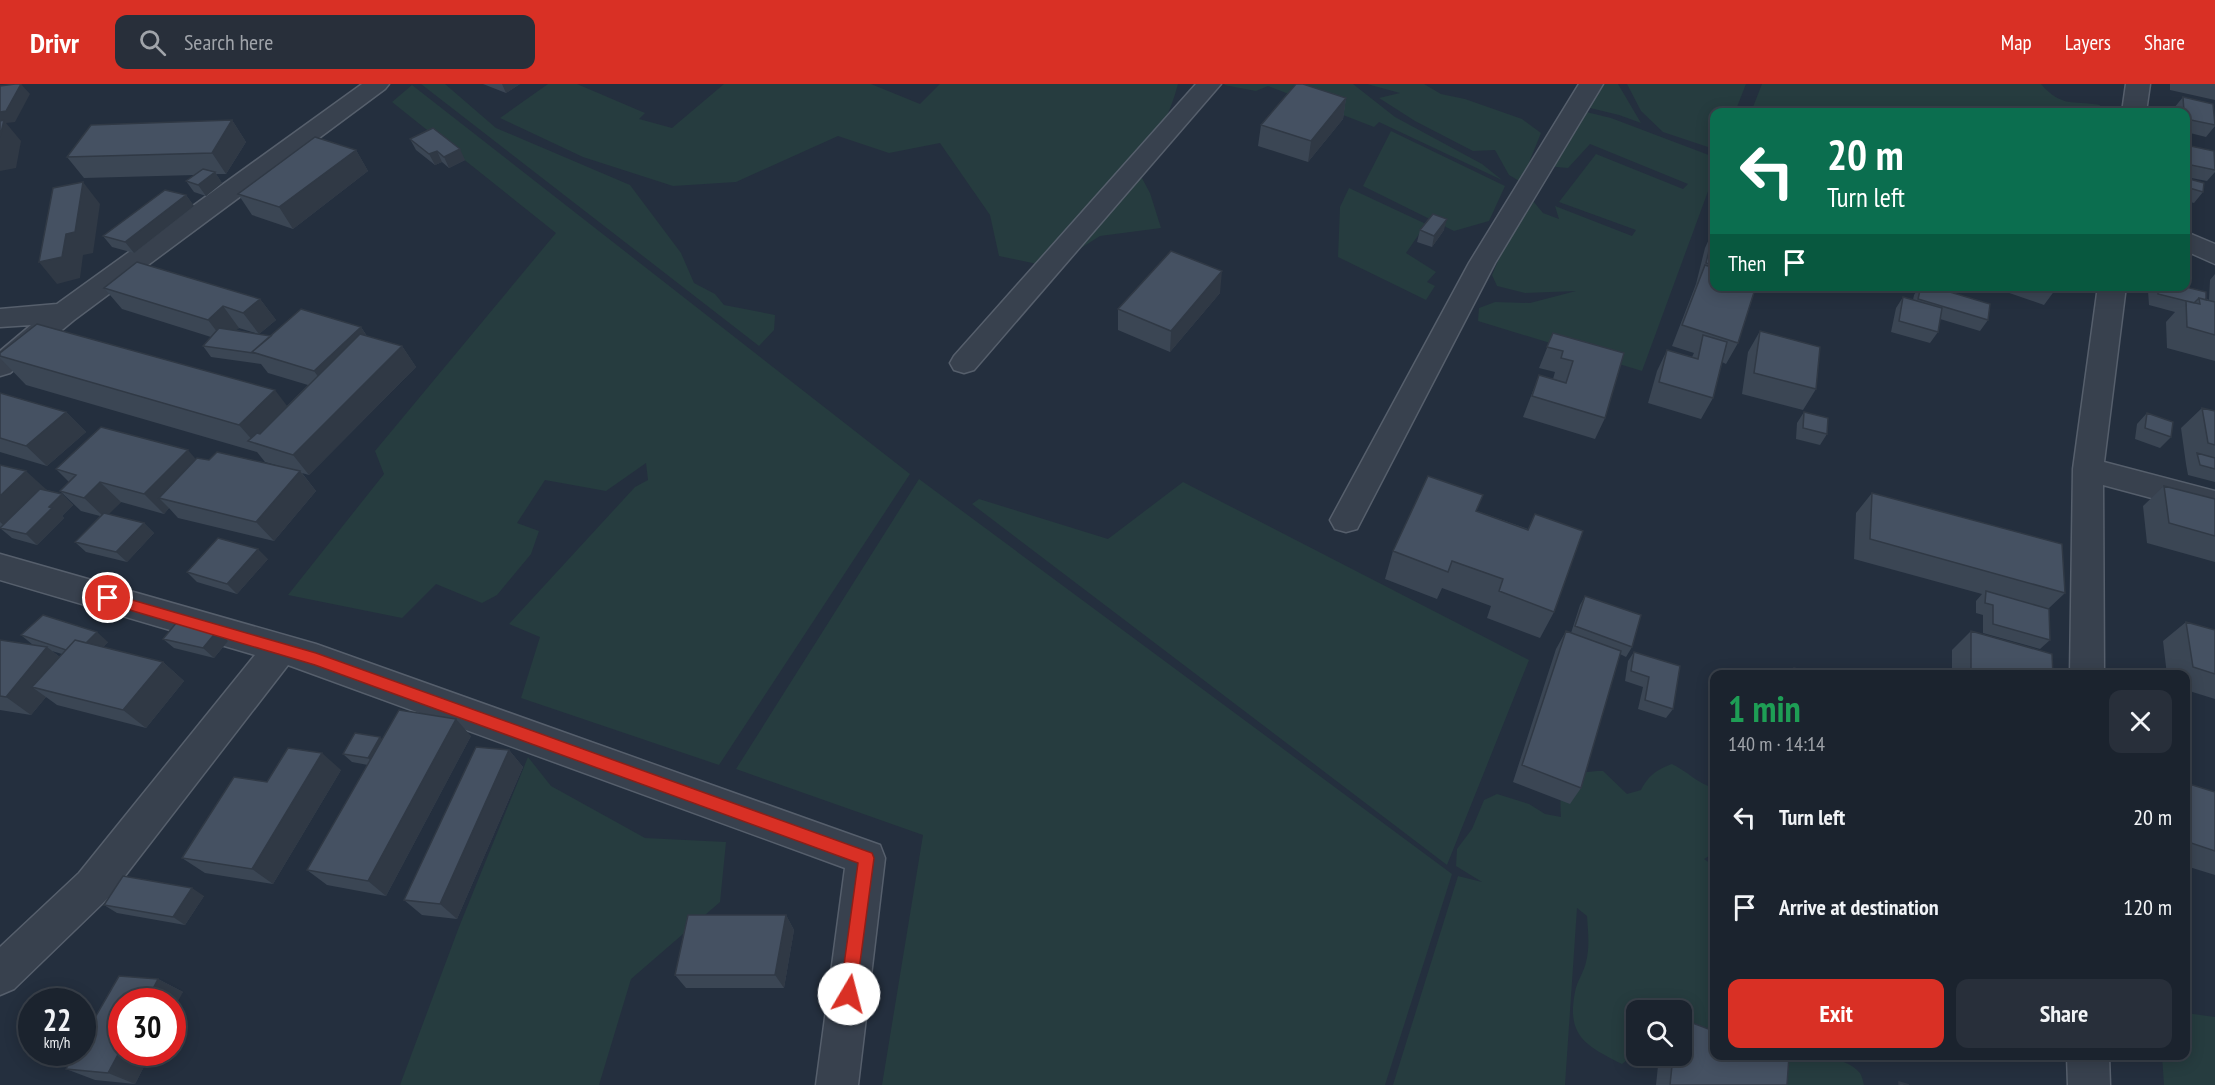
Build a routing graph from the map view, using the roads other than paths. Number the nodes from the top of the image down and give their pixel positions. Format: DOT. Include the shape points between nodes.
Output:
graph roads {
  1 [pos="377,84"];
  2 [pos="1209,84"];
  3 [pos="1591,84"];
  4 [pos="2138,84"];
  5 [pos="2135,108"];
  6 [pos="2190,242"];
  7 [pos="2215,255"];
  8 [pos="2111,291"];
  9 [pos="64,313"];
  10 [pos="0,318"];
  11 [pos="964,363"];
  12 [pos="0,366"];
  13 [pos="2088,469"];
  14 [pos="2215,503"];
  15 [pos="1346,520"];
  16 [pos="0,567"];
  17 [pos="280,649"];
  18 [pos="2086,670"];
  19 [pos="0,975"];
  20 [pos="2088,1060"];
  21 [pos="837,1085"];
  22 [pos="2089,1085"];
  1 -- 9 [label="street"];
  2 -- 11 [label="street"];
  3 -- 15 [label="street" via="1482,263"];
  4 -- 5 [label="street"];
  6 -- 7 [label="street"];
  8 -- 13 [label="street"];
  9 -- 10 [label="street"];
  9 -- 12 [label="street"];
  13 -- 14 [label="street"];
  13 -- 18 [label="street"];
  16 -- 17 [label="street"];
  17 -- 19 [label="street" via="93,886"];
  17 -- 21 [label="street" via="866,858"];
  20 -- 22 [label="street"];
}
